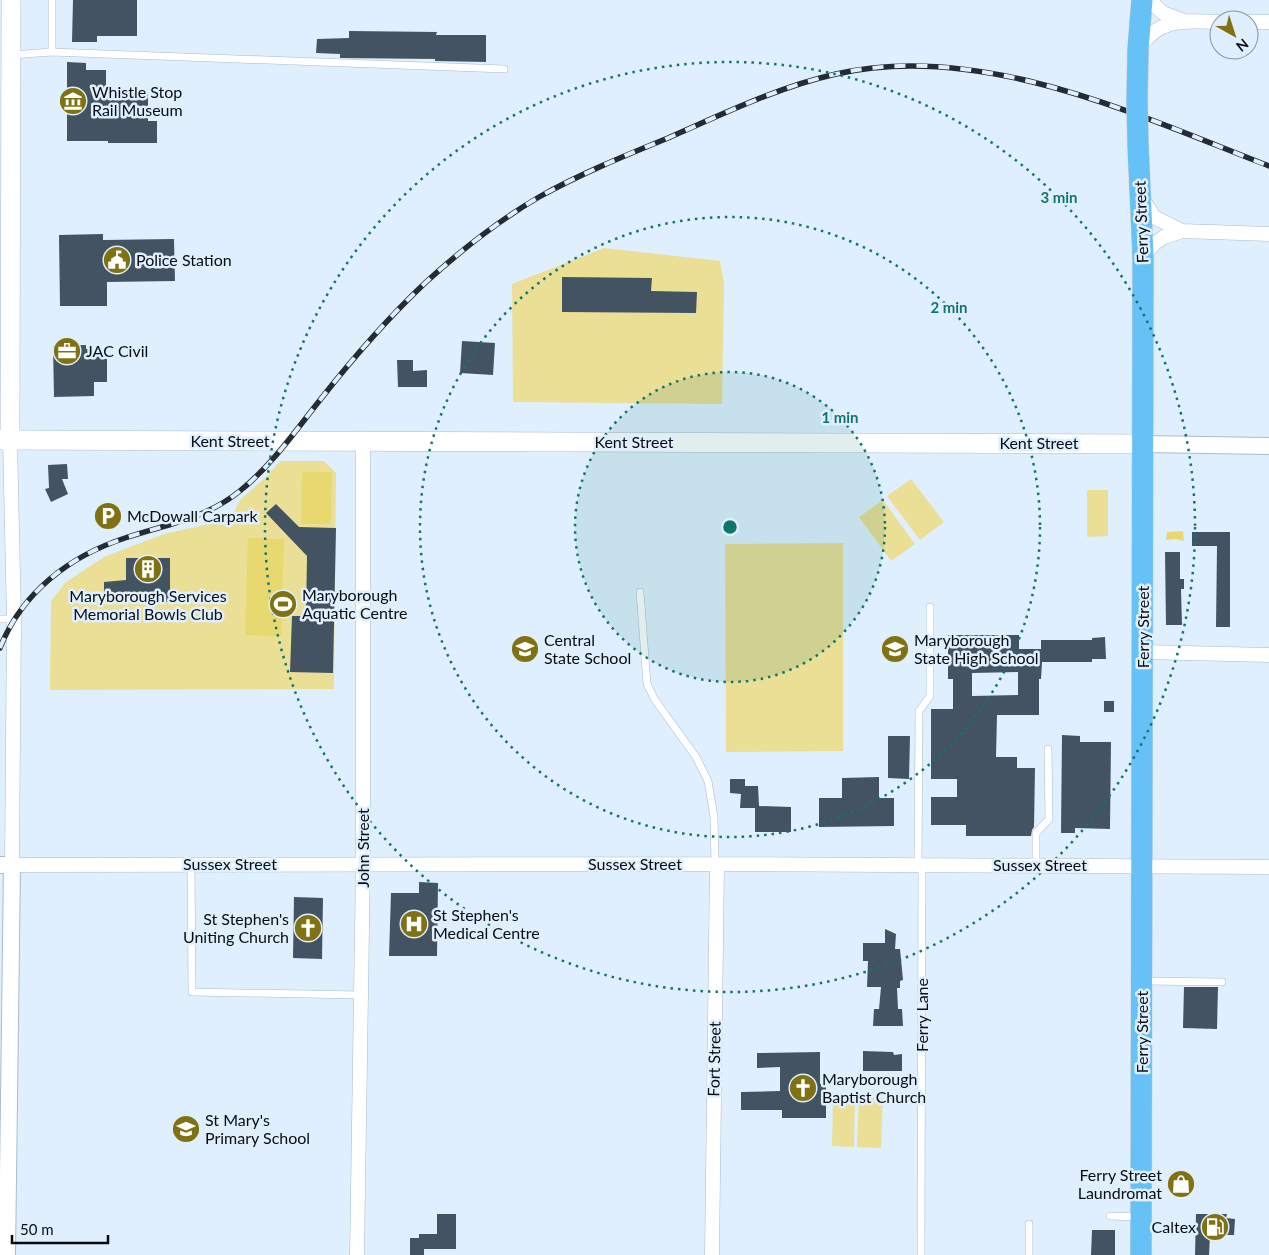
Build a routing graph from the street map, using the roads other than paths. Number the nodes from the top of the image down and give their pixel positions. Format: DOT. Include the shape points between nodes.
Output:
graph roads {
  1 [pos="52,0"];
  2 [pos="1142,0"];
  3 [pos="1149,0"];
  4 [pos="7,8"];
  5 [pos="1184,21"];
  6 [pos="1209,22"];
  7 [pos="1138,49"];
  8 [pos="52,52"];
  9 [pos="11,55"];
  10 [pos="504,69"];
  11 [pos="1141,197"];
  12 [pos="1182,231"];
  13 [pos="1269,234"];
  14 [pos="1143,256"];
  15 [pos="5,440"];
  16 [pos="363,441"];
  17 [pos="1143,444"];
  18 [pos="1269,446"];
  19 [pos="640,592"];
  20 [pos="930,608"];
  21 [pos="7,619"];
  22 [pos="1143,652"];
  23 [pos="1269,655"];
  24 [pos="1048,749"];
  25 [pos="191,864"];
  26 [pos="363,864"];
  27 [pos="716,864"];
  28 [pos="6,865"];
  29 [pos="1142,865"];
  30 [pos="920,866"];
  31 [pos="1036,866"];
  32 [pos="1269,866"];
  33 [pos="1142,980"];
  34 [pos="1222,982"];
  35 [pos="360,995"];
  36 [pos="1110,1216"];
  37 [pos="1142,1217"];
  38 [pos="1029,1224"];
  39 [pos="7,1255"];
  40 [pos="357,1255"];
  41 [pos="712,1255"];
  42 [pos="921,1255"];
  43 [pos="1029,1255"];
  44 [pos="1141,1255"];
  1 -- 8 [label="lane"];
  2 -- 7 [label="main road, Ferry Street"];
  3 -- 5 [label="street" via="1162,13"];
  4 -- 9 [label="main road"];
  5 -- 6 [label="street"];
  5 -- 7 [label="street" via="1155,30"];
  7 -- 11 [label="main road, Ferry Street, bridge"];
  8 -- 9 [label="lane"];
  8 -- 10 [label="lane"];
  9 -- 15 [label="main road"];
  11 -- 12 [label="street" via="1154,217"];
  11 -- 14 [label="main road, Ferry Street"];
  12 -- 13 [label="street"];
  12 -- 14 [label="street" via="1164,237"];
  14 -- 17 [label="main road, Ferry Street"];
  15 -- 16 [label="main road, Kent Street"];
  15 -- 21 [label="street"];
  16 -- 17 [label="main road, Kent Street"];
  16 -- 26 [label="street, John Street"];
  17 -- 18 [label="street, Kent Street"];
  17 -- 22 [label="main road, Ferry Street"];
  19 -- 27 [label="lane" via="647,684 696,757 708,781 714,817"];
  20 -- 30 [label="lane, Ferry Lane" via="930,696 919,711"];
  21 -- 28 [label="street"];
  22 -- 23 [label="street"];
  22 -- 29 [label="main road, Ferry Street"];
  24 -- 31 [label="lane" via="1049,819 1036,833"];
  25 -- 26 [label="street, Sussex Street"];
  25 -- 28 [label="street, Sussex Street"];
  25 -- 35 [label="lane" via="192,992"];
  26 -- 27 [label="street, Sussex Street"];
  26 -- 35 [label="street, John Street"];
  27 -- 30 [label="street, Sussex Street"];
  27 -- 41 [label="street, Fort Street"];
  28 -- 39 [label="street"];
  29 -- 31 [label="street, Sussex Street"];
  29 -- 32 [label="street, Sussex Street"];
  29 -- 33 [label="main road, Ferry Street"];
  30 -- 31 [label="street, Sussex Street"];
  30 -- 42 [label="lane, Ferry Lane"];
  33 -- 34 [label="lane"];
  33 -- 37 [label="main road, Ferry Street"];
  35 -- 40 [label="street, John Street"];
  36 -- 37 [label="lane"];
  37 -- 44 [label="main road, Ferry Street"];
  38 -- 43 [label="lane"];
}
